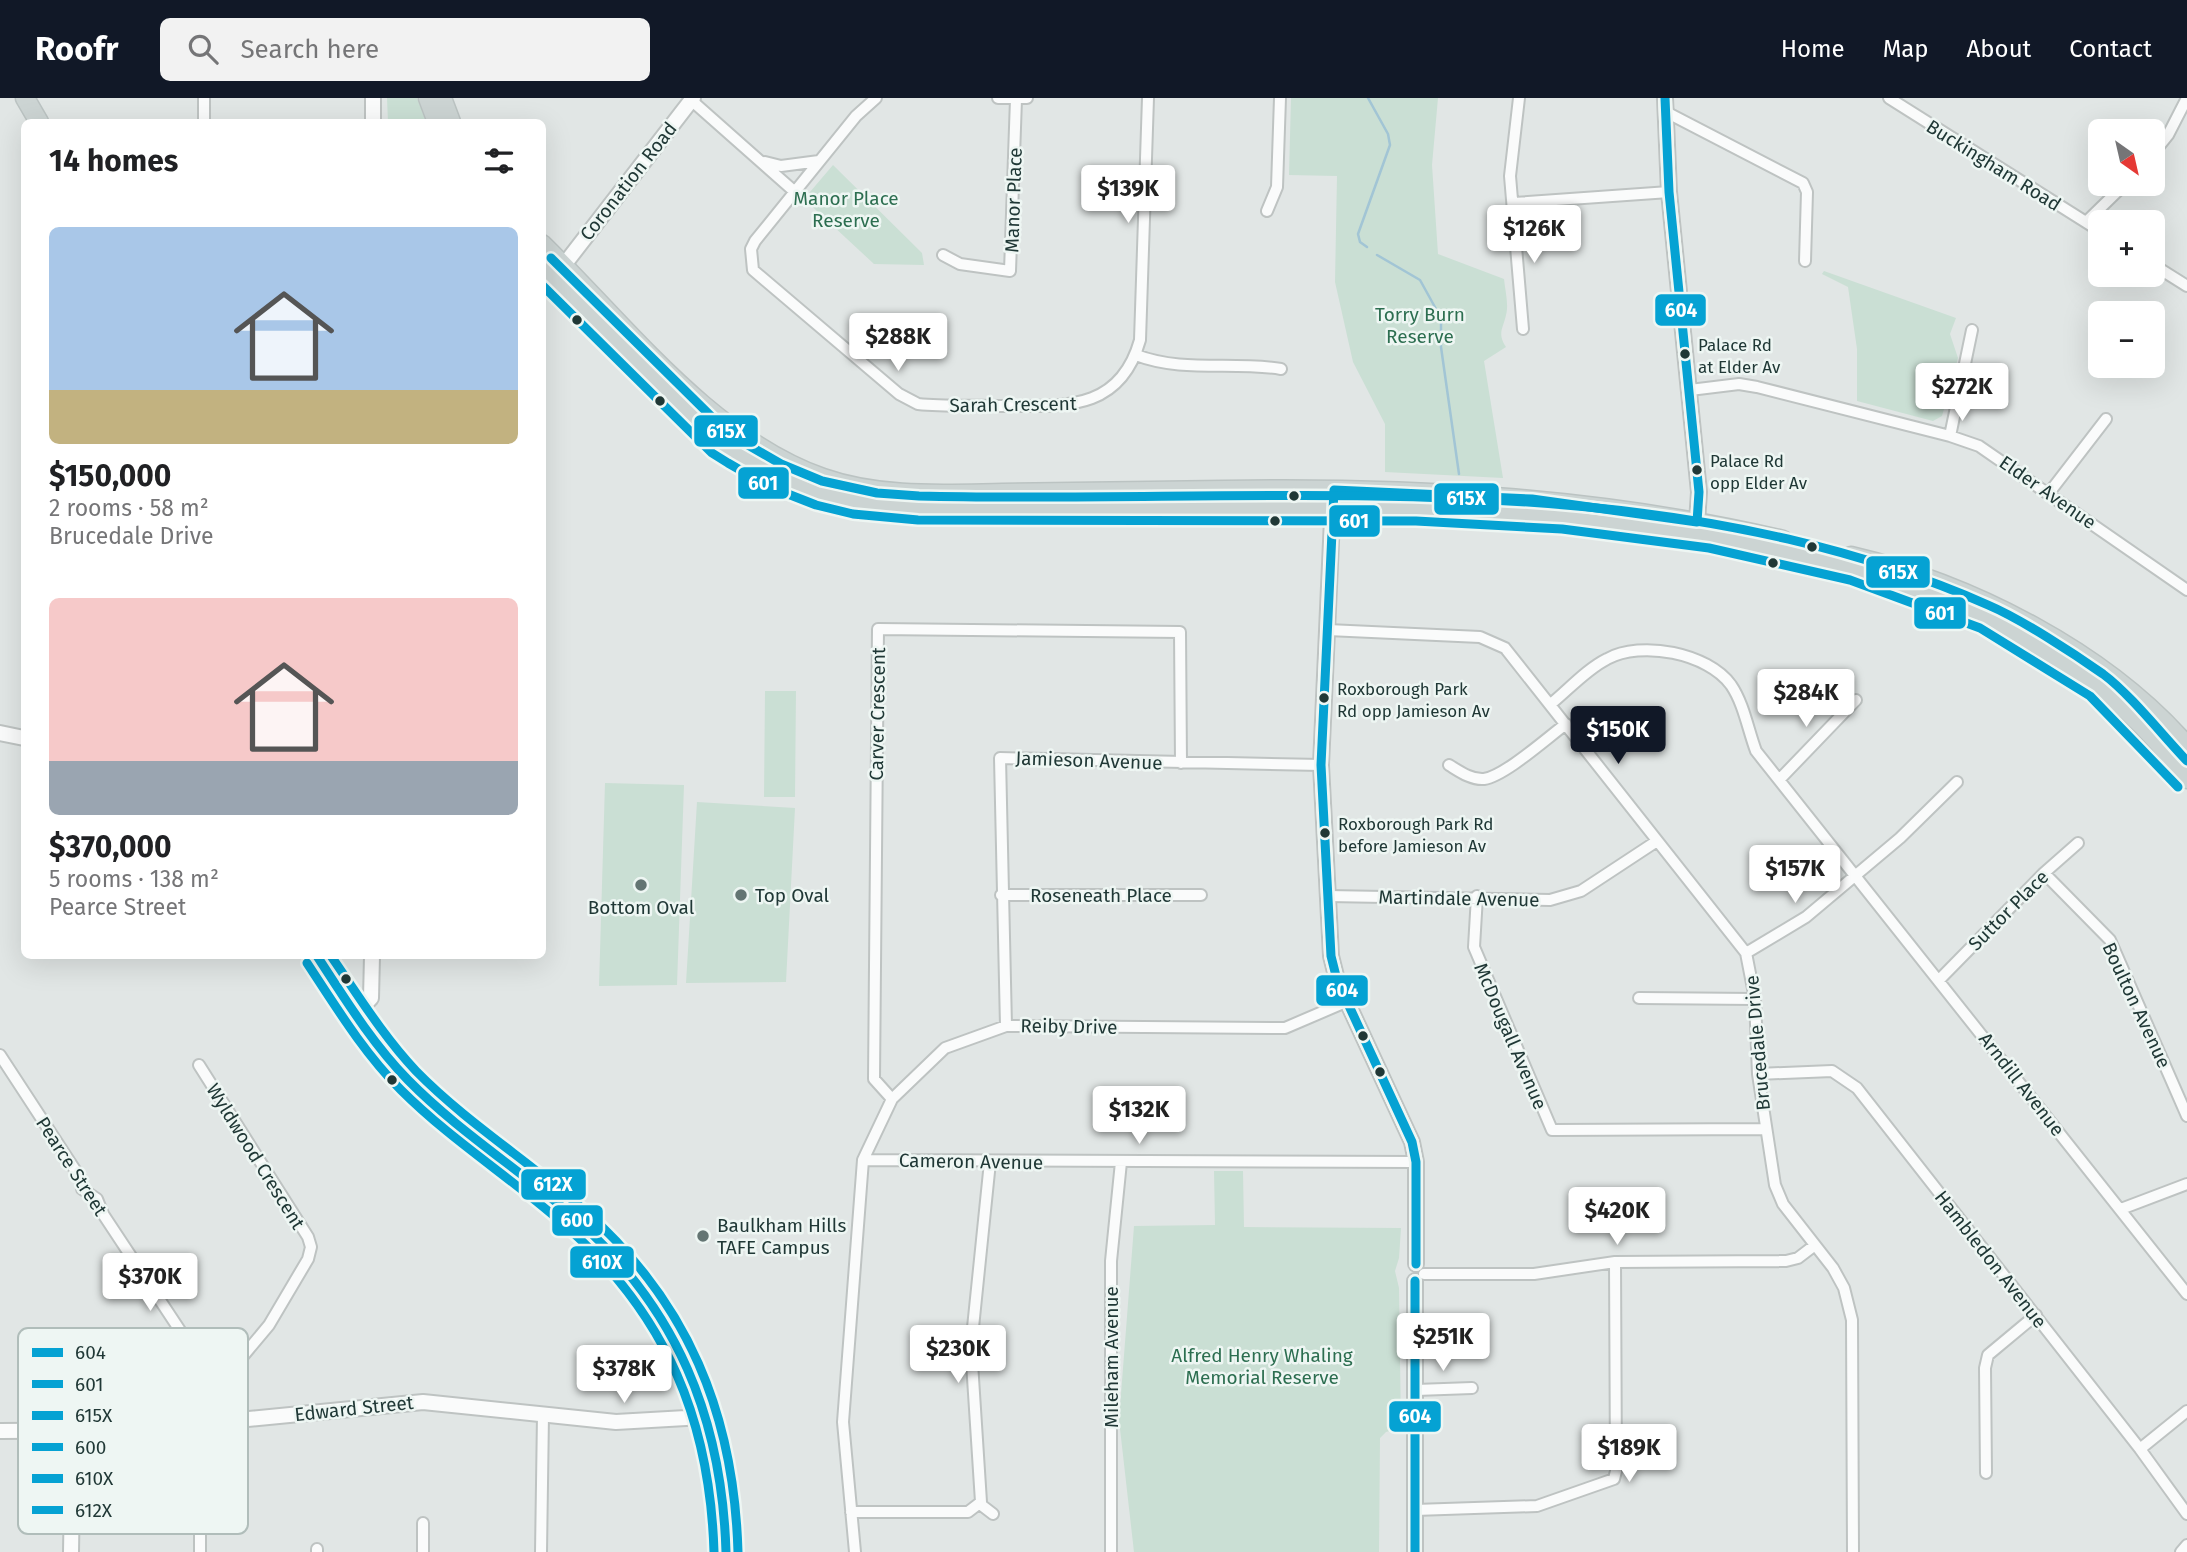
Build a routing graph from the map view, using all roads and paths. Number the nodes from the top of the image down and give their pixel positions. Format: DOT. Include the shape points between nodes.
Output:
graph roads {
  1 [pos="24,98"];
  2 [pos="204,98"];
  3 [pos="373,98"];
  4 [pos="428,98"];
  5 [pos="442,98"];
  6 [pos="876,98"];
  7 [pos="998,98"];
  8 [pos="1148,98"];
  9 [pos="1280,98"];
  10 [pos="1519,98"];
  11 [pos="1889,98"];
  12 [pos="2187,98"];
  13 [pos="692,99"];
  14 [pos="1021,99"];
  15 [pos="1664,104"];
  16 [pos="37,119"];
  17 [pos="204,119"];
  18 [pos="373,119"];
  19 [pos="436,119"];
  20 [pos="450,119"];
  21 [pos="2165,139"];
  22 [pos="762,161"];
  23 [pos="819,161"];
  24 [pos="795,192"];
  25 [pos="1669,192"];
  26 [pos="2113,196"];
  27 [pos="1514,203"];
  28 [pos="1267,211"];
  29 [pos="2086,222"];
  30 [pos="546,253"];
  31 [pos="943,255"];
  32 [pos="1805,261"];
  33 [pos="553,270"];
  34 [pos="2165,272"];
  35 [pos="2187,286"];
  36 [pos="1523,329"];
  37 [pos="1972,330"];
  38 [pos="1136,355"];
  39 [pos="1281,369"];
  40 [pos="1690,390"];
  41 [pos="2106,419"];
  42 [pos="1950,436"];
  43 [pos="2049,493"];
  44 [pos="1333,498"];
  45 [pos="1697,522"];
  46 [pos="2187,590"];
  47 [pos="1328,630"];
  48 [pos="1856,700"];
  49 [pos="1552,704"];
  50 [pos="1566,724"];
  51 [pos="0,733"];
  52 [pos="21,737"];
  53 [pos="2187,746"];
  54 [pos="1181,763"];
  55 [pos="1321,765"];
  56 [pos="1449,765"];
  57 [pos="2187,779"];
  58 [pos="1779,780"];
  59 [pos="1957,782"];
  60 [pos="1657,841"];
  61 [pos="2078,843"];
  62 [pos="2044,873"];
  63 [pos="1856,876"];
  64 [pos="1001,895"];
  65 [pos="1201,895"];
  66 [pos="1477,896"];
  67 [pos="1328,897"];
  68 [pos="1746,953"];
  69 [pos="319,959"];
  70 [pos="372,959"];
  71 [pos="1940,979"];
  72 [pos="1639,998"];
  73 [pos="1755,999"];
  74 [pos="1348,1001"];
  75 [pos="356,1014"];
  76 [pos="1006,1026"];
  77 [pos="0,1055"];
  78 [pos="199,1065"];
  79 [pos="1758,1074"];
  80 [pos="892,1099"];
  81 [pos="2187,1116"];
  82 [pos="1765,1129"];
  83 [pos="863,1160"];
  84 [pos="990,1162"];
  85 [pos="1121,1162"];
  86 [pos="1416,1162"];
  87 [pos="2187,1184"];
  88 [pos="2121,1209"];
  89 [pos="1815,1245"];
  90 [pos="1615,1262"];
  91 [pos="1419,1273"];
  92 [pos="2187,1294"];
  93 [pos="2036,1315"];
  94 [pos="179,1328"];
  95 [pos="248,1349"];
  96 [pos="1472,1388"];
  97 [pos="1416,1390"];
  98 [pos="2187,1411"];
  99 [pos="707,1413"];
  100 [pos="543,1415"];
  101 [pos="248,1419"];
  102 [pos="0,1430"];
  103 [pos="18,1430"];
  104 [pos="2140,1449"];
  105 [pos="1986,1473"];
  106 [pos="980,1504"];
  107 [pos="1415,1510"];
  108 [pos="852,1512"];
  109 [pos="993,1514"];
  110 [pos="2187,1514"];
  111 [pos="423,1523"];
  112 [pos="71,1534"];
  113 [pos="200,1534"];
  114 [pos="2187,1545"];
  115 [pos="71,1552"];
  116 [pos="200,1552"];
  117 [pos="423,1552"];
  118 [pos="541,1552"];
  119 [pos="726,1552"];
  120 [pos="856,1552"];
  121 [pos="1111,1552"];
  122 [pos="1415,1552"];
  123 [pos="1853,1552"];
  124 [pos="2181,1552"];
  1 -- 16 [label="main road"];
  2 -- 17 [label="street"];
  3 -- 18 [label="street"];
  4 -- 19 [label="main road"];
  5 -- 20 [label="main road"];
  6 -- 23 [label="street, Sarah Crescent"];
  7 -- 14 [label="street"];
  8 -- 38 [label="street, Sarah Crescent"];
  9 -- 28 [label="street" via="1277,187"];
  10 -- 27 [label="street" via="1510,176"];
  11 -- 29 [label="street, Buckingham Road"];
  12 -- 21 [label="street"];
  13 -- 22 [label="street"];
  13 -- 33 [label="street, Coronation Road"];
  14 -- 31 [label="street, Manor Place" via="1010,271 960,264"];
  15 -- 25 [label="street"];
  15 -- 32 [label="street" via="1803,183 1807,192"];
  22 -- 23 [label="street" via="782,166"];
  22 -- 24 [label="street"];
  23 -- 24 [label="street, Sarah Crescent"];
  24 -- 38 [label="street, Sarah Crescent" via="751,249 753,270 908,400 931,405 1078,404 1116,383"];
  25 -- 27 [label="street"];
  25 -- 40 [label="street"];
  26 -- 29 [label="street"];
  27 -- 36 [label="street"];
  30 -- 33 [label="main road"];
  33 -- 44 [label="main road" via="721,444 752,465 835,497 953,509"];
  34 -- 35 [label="street"];
  37 -- 42 [label="street"];
  38 -- 39 [label="street" via="1172,366"];
  40 -- 42 [label="street, Elder Avenue" via="1739,384 1757,387"];
  40 -- 45 [label="street" via="1699,492"];
  41 -- 43 [label="street"];
  42 -- 43 [label="street, Elder Avenue" via="1999,457"];
  43 -- 46 [label="street, Elder Avenue"];
  44 -- 45 [label="main road" via="1532,499"];
  44 -- 47 [label="street"];
  44 -- 57 [label="main road" via="1640,526 1856,568 1942,598 2023,636 2116,702 2160,744"];
  45 -- 53 [label="main road" via="1895,566 1976,598 2081,656 2152,709"];
  47 -- 49 [label="street, Brucedale Drive" via="1490,640 1505,648"];
  47 -- 55 [label="street"];
  48 -- 58 [label="street"];
  49 -- 50 [label="street, Brucedale Drive"];
  49 -- 58 [label="street, Arndill Avenue" via="1606,659 1635,650 1695,657 1713,666 1731,685 1756,751"];
  50 -- 56 [label="street" via="1485,779"];
  50 -- 60 [label="street, Brucedale Drive"];
  51 -- 52 [label="street"];
  54 -- 55 [label="street, Jamieson Avenue"];
  54 -- 64 [label="street, Jamieson Avenue" via="1000,758"];
  54 -- 80 [label="street, Carver Crescent" via="1180,632 878,629 874,1079"];
  55 -- 67 [label="street"];
  58 -- 63 [label="street, Arndill Avenue"];
  59 -- 63 [label="street"];
  60 -- 66 [label="street, Martindale Avenue" via="1581,891 1550,900"];
  60 -- 68 [label="street, Brucedale Drive"];
  61 -- 62 [label="street, Suttor Place"];
  62 -- 71 [label="street, Suttor Place"];
  62 -- 81 [label="street, Boulton Avenue" via="2110,940"];
  63 -- 68 [label="street" via="1806,917"];
  63 -- 71 [label="street, Arndill Avenue"];
  64 -- 65 [label="street, Roseneath Place"];
  64 -- 76 [label="street, Jamieson Avenue"];
  66 -- 67 [label="street, Martindale Avenue"];
  66 -- 82 [label="street, McDougall Avenue" via="1474,947 1552,1130"];
  67 -- 74 [label="street" via="1333,967"];
  68 -- 73 [label="street, Brucedale Drive"];
  69 -- 75 [label="main road"];
  70 -- 75 [label="street" via="371,998"];
  71 -- 88 [label="street, Arndill Avenue"];
  72 -- 73 [label="street"];
  73 -- 79 [label="street, Brucedale Drive"];
  74 -- 76 [label="street, Reiby Drive" via="1285,1028"];
  74 -- 86 [label="street" via="1408,1131"];
  75 -- 99 [label="main road" via="387,1056 429,1100 611,1252 674,1338"];
  76 -- 80 [label="street, Reiby Drive" via="945,1048"];
  77 -- 94 [label="street, Pearce Street" via="81,1179 82,1189 97,1199"];
  78 -- 95 [label="street, Wyldwood Crescent" via="311,1247 268,1325"];
  79 -- 82 [label="street, Brucedale Drive"];
  79 -- 93 [label="street, Hambledon Avenue" via="1832,1070 1857,1088"];
  80 -- 83 [label="street, Reiby Drive"];
  82 -- 89 [label="street, Brucedale Drive" via="1783,1204"];
  83 -- 84 [label="street, Cameron Avenue"];
  83 -- 108 [label="street, Reiby Drive" via="843,1422"];
  84 -- 85 [label="street, Cameron Avenue"];
  84 -- 106 [label="street" via="971,1347"];
  85 -- 86 [label="street, Cameron Avenue"];
  85 -- 121 [label="street, Mileham Avenue" via="1111,1261"];
  86 -- 91 [label="street"];
  87 -- 88 [label="street"];
  88 -- 92 [label="street, Arndill Avenue"];
  89 -- 90 [label="street" via="1786,1261"];
  89 -- 123 [label="street, Brucedale Drive" via="1843,1288 1852,1320"];
  90 -- 91 [label="street" via="1534,1274"];
  90 -- 107 [label="street" via="1614,1479 1537,1506"];
  91 -- 97 [label="street"];
  93 -- 104 [label="street, Hambledon Avenue"];
  93 -- 105 [label="street" via="1988,1355"];
  96 -- 97 [label="street"];
  97 -- 107 [label="street"];
  98 -- 104 [label="street"];
  99 -- 100 [label="street, Edward Street" via="616,1422"];
  99 -- 119 [label="main road" via="722,1478"];
  100 -- 101 [label="street, Edward Street" via="423,1402"];
  100 -- 118 [label="street"];
  102 -- 103 [label="street, Edward Street"];
  104 -- 110 [label="street, Hambledon Avenue"];
  106 -- 108 [label="street" via="968,1512"];
  106 -- 109 [label="street"];
  107 -- 122 [label="street"];
  108 -- 120 [label="street, Reiby Drive"];
  111 -- 117 [label="street"];
  112 -- 115 [label="street"];
  113 -- 116 [label="street"];
  114 -- 124 [label="street"];
}
